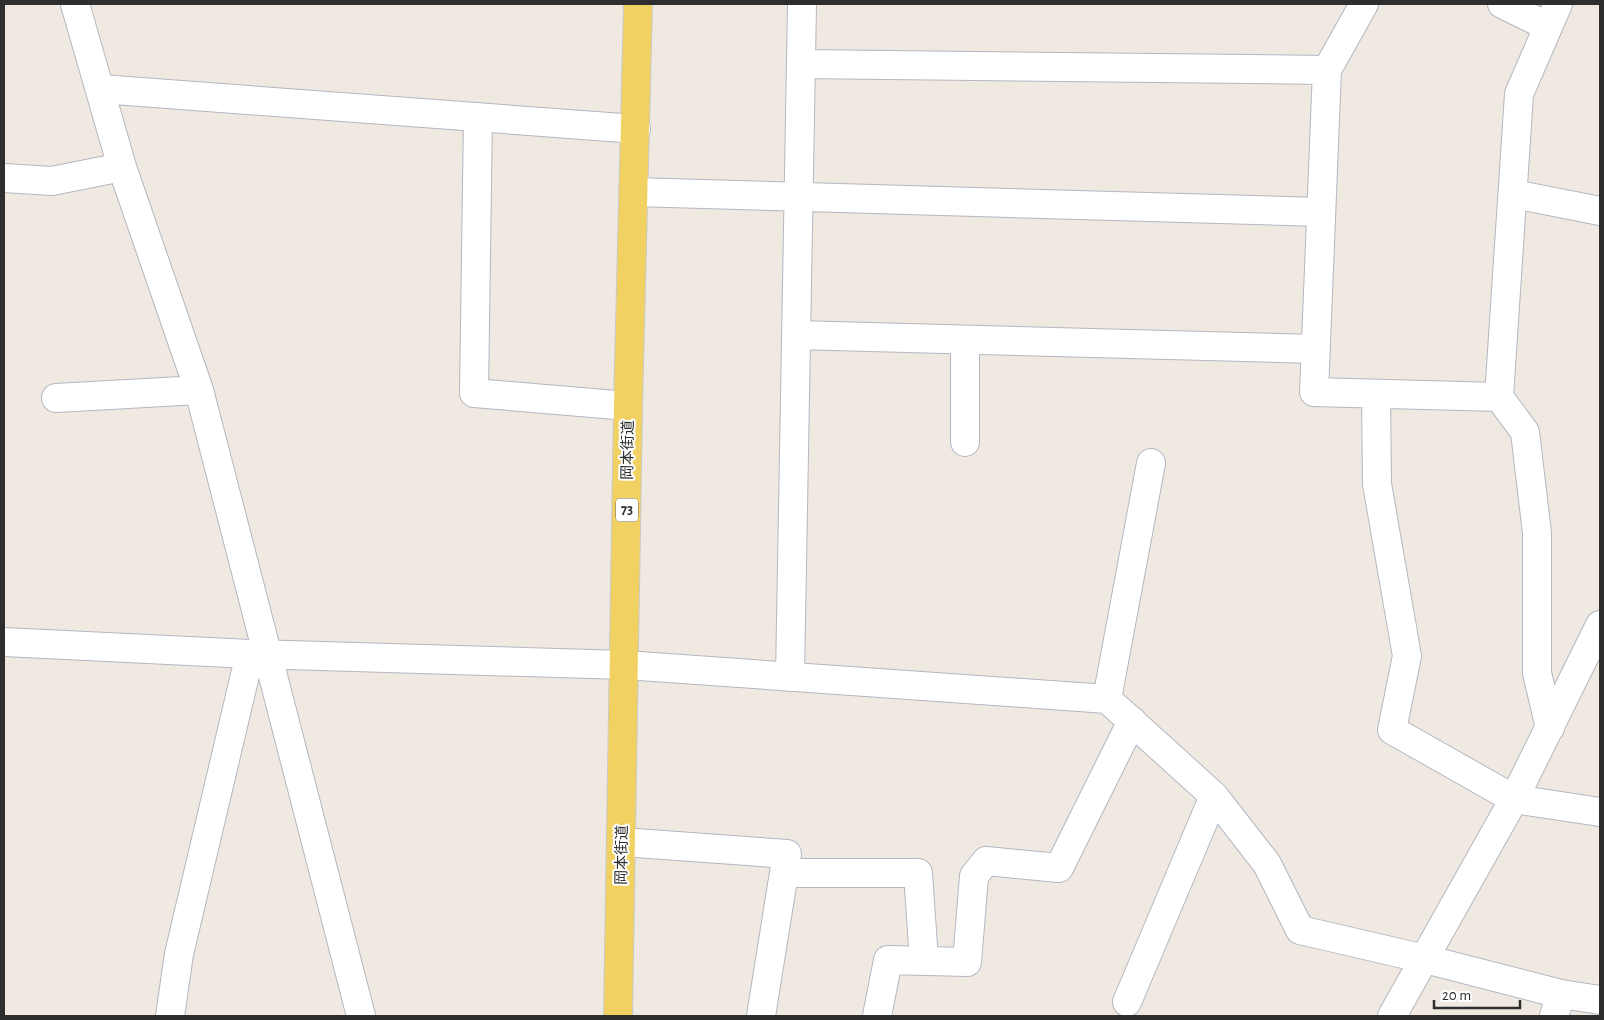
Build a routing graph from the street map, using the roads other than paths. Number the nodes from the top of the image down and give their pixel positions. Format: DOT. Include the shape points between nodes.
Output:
graph roads {
  1 [pos="75,4"];
  2 [pos="638,4"];
  3 [pos="802,4"];
  4 [pos="1364,4"];
  5 [pos="1502,4"];
  6 [pos="1553,15"];
  7 [pos="801,64"];
  8 [pos="1327,70"];
  9 [pos="101,89"];
  10 [pos="478,117"];
  11 [pos="636,129"];
  12 [pos="122,167"];
  13 [pos="4,178"];
  14 [pos="634,192"];
  15 [pos="1514,194"];
  16 [pos="799,198"];
  17 [pos="1600,211"];
  18 [pos="1320,212"];
  19 [pos="796,335"];
  20 [pos="966,340"];
  21 [pos="1315,349"];
  22 [pos="199,390"];
  23 [pos="1376,394"];
  24 [pos="1498,397"];
  25 [pos="56,398"];
  26 [pos="628,406"];
  27 [pos="965,442"];
  28 [pos="1151,463"];
  29 [pos="1600,625"];
  30 [pos="4,642"];
  31 [pos="259,654"];
  32 [pos="625,665"];
  33 [pos="790,677"];
  34 [pos="1107,699"];
  35 [pos="1132,721"];
  36 [pos="1550,728"];
  37 [pos="1214,796"];
  38 [pos="1514,799"];
  39 [pos="1600,812"];
  40 [pos="622,842"];
  41 [pos="784,874"];
  42 [pos="1425,959"];
  43 [pos="924,961"];
  44 [pos="1600,1000"];
  45 [pos="1127,1002"];
  46 [pos="1558,1005"];
  47 [pos="170,1016"];
  48 [pos="361,1016"];
  49 [pos="618,1016"];
  50 [pos="761,1016"];
  51 [pos="877,1016"];
  52 [pos="1392,1016"];
  1 -- 9 [label="street"];
  2 -- 11 [label="main road, 岡本街道 / 73"];
  3 -- 7 [label="street"];
  4 -- 8 [label="street"];
  5 -- 6 [label="street"];
  6 -- 15 [label="street" via="1519,94"];
  7 -- 8 [label="street"];
  7 -- 16 [label="street"];
  8 -- 18 [label="street"];
  9 -- 10 [label="street"];
  9 -- 12 [label="street"];
  10 -- 11 [label="street"];
  10 -- 26 [label="street" via="474,393"];
  11 -- 14 [label="main road, 岡本街道 / 73"];
  12 -- 13 [label="street" via="52,181"];
  12 -- 22 [label="street"];
  14 -- 16 [label="street"];
  14 -- 26 [label="main road, 岡本街道 / 73"];
  15 -- 17 [label="street"];
  15 -- 24 [label="street"];
  16 -- 18 [label="street"];
  16 -- 19 [label="street"];
  18 -- 21 [label="street"];
  19 -- 20 [label="street"];
  19 -- 33 [label="street"];
  20 -- 21 [label="street"];
  20 -- 27 [label="street"];
  21 -- 23 [label="street" via="1314,392"];
  22 -- 25 [label="street"];
  22 -- 31 [label="street"];
  23 -- 24 [label="street"];
  23 -- 38 [label="street" via="1377,484 1407,656 1392,730"];
  24 -- 36 [label="street" via="1525,432 1537,533 1537,673"];
  26 -- 32 [label="main road, 岡本街道 / 73"];
  28 -- 34 [label="street"];
  29 -- 36 [label="street"];
  30 -- 31 [label="street"];
  31 -- 32 [label="street"];
  31 -- 47 [label="street" via="179,954"];
  31 -- 48 [label="street"];
  32 -- 33 [label="street"];
  32 -- 40 [label="main road, 岡本街道 / 73"];
  33 -- 34 [label="street"];
  34 -- 35 [label="street"];
  35 -- 37 [label="street"];
  35 -- 43 [label="street" via="1059,868 986,861 974,876 967,962"];
  36 -- 38 [label="street"];
  37 -- 42 [label="street" via="1267,864 1300,930"];
  37 -- 45 [label="street"];
  38 -- 39 [label="street"];
  38 -- 42 [label="street"];
  40 -- 41 [label="street" via="787,854"];
  40 -- 49 [label="main road, 岡本街道 / 73"];
  41 -- 43 [label="street" via="918,872"];
  41 -- 50 [label="street"];
  42 -- 46 [label="street"];
  42 -- 52 [label="street"];
  43 -- 51 [label="street" via="888,960"];
  44 -- 46 [label="street"];
}
